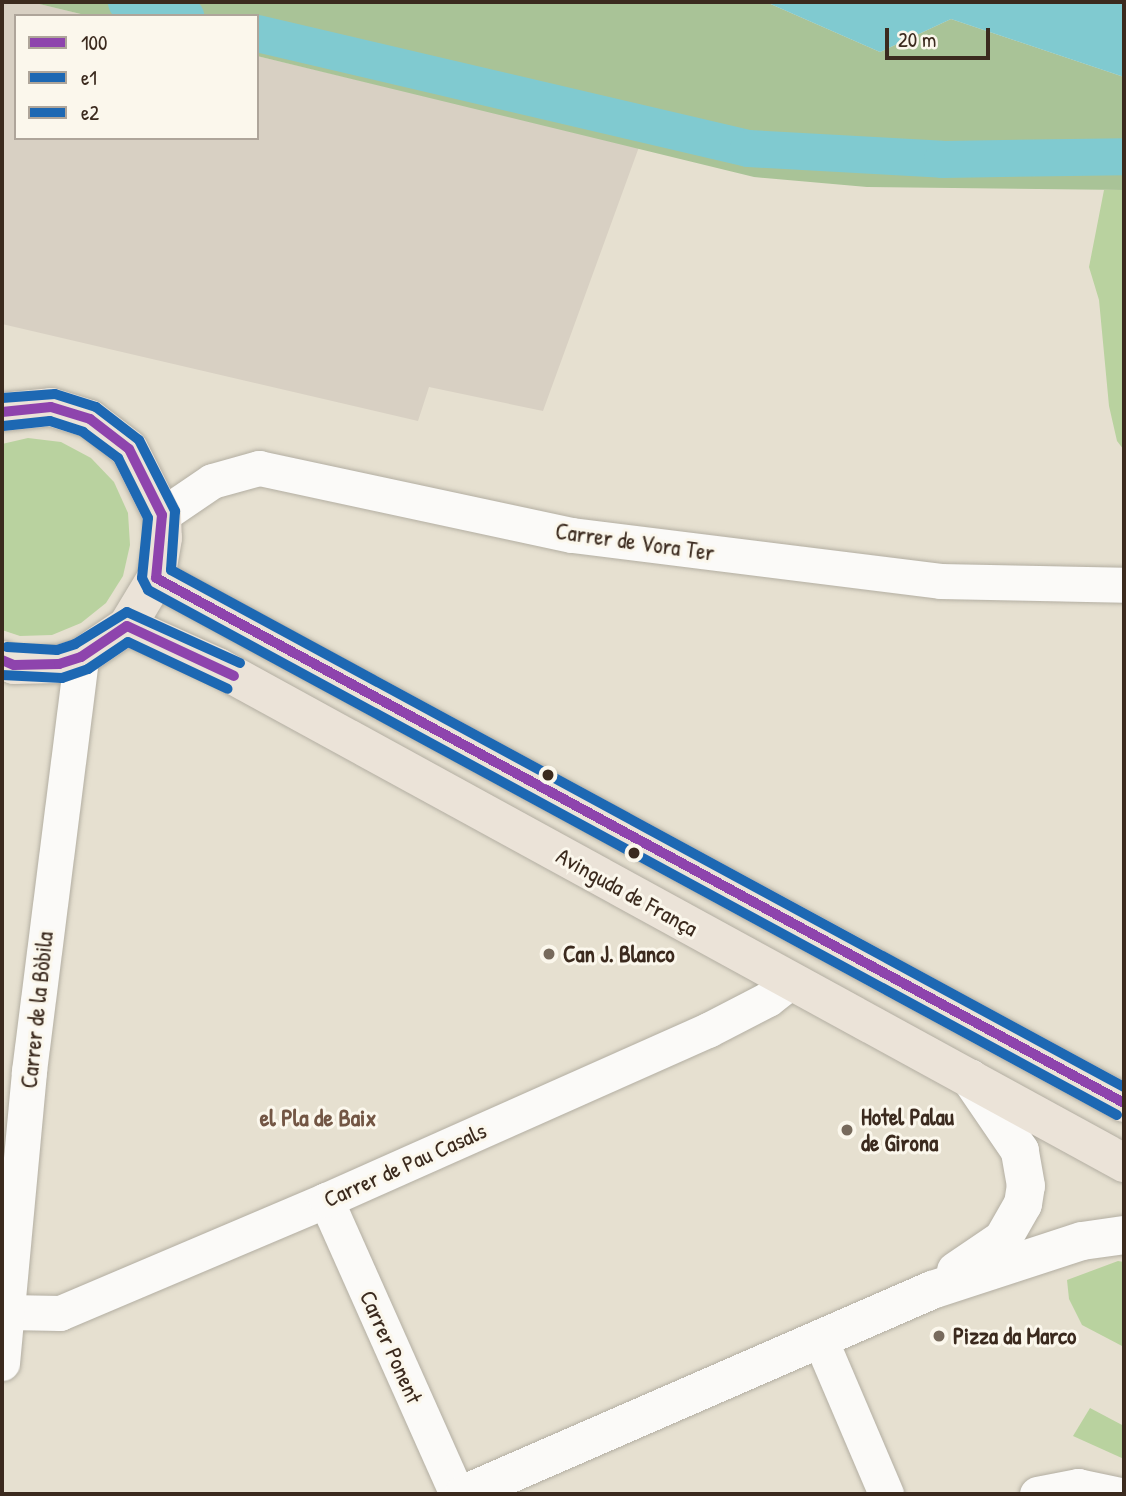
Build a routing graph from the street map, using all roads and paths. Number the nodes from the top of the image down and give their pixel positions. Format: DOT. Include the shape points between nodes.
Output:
graph roads {
  1 [pos="2,412"];
  2 [pos="162,515"];
  3 [pos="156,578"];
  4 [pos="1124,585"];
  5 [pos="127,626"];
  6 [pos="81,657"];
  7 [pos="2,660"];
  8 [pos="790,982"];
  9 [pos="15,1069"];
  10 [pos="970,1078"];
  11 [pos="1124,1103"];
  12 [pos="1124,1163"];
  13 [pos="326,1200"];
  14 [pos="1124,1235"];
  15 [pos="932,1290"];
  16 [pos="8,1312"];
  17 [pos="820,1339"];
  18 [pos="2,1363"];
  19 [pos="513,1485"];
  20 [pos="457,1494"];
  21 [pos="464,1494"];
  22 [pos="886,1494"];
  23 [pos="1037,1494"];
  24 [pos="1117,1494"];
  1 -- 2 [label="main road" via="51,407 90,419 129,449"];
  2 -- 3 [label="main road"];
  2 -- 4 [label="street, Carrer de Vora Ter" via="212,481 259,468 572,535 940,581"];
  3 -- 5 [label="main road"];
  3 -- 11 [label="main road"];
  5 -- 6 [label="main road"];
  5 -- 8 [label="main road, Avinguda de França" via="218,667"];
  6 -- 7 [label="main road" via="59,664 14,665"];
  6 -- 9 [label="street, Carrer de la Bòbila"];
  8 -- 10 [label="main road, Avinguda de França"];
  8 -- 13 [label="street, Carrer de Pau Casals" via="768,999 708,1030"];
  9 -- 16 [label="street, Carrer de la Bòbila"];
  10 -- 12 [label="main road, Avinguda de França"];
  10 -- 15 [label="street" via="1020,1151 1025,1175 1023,1204 1003,1239"];
  13 -- 16 [label="street, Carrer de Pau Casals" via="60,1313"];
  13 -- 20 [label="street, Carrer Ponent"];
  14 -- 15 [label="street" via="1082,1241"];
  15 -- 17 [label="street"];
  16 -- 18 [label="street, Carrer de la Bòbila"];
  17 -- 19 [label="street"];
  17 -- 22 [label="street"];
  19 -- 21 [label="street"];
  23 -- 24 [label="street" via="1078,1486"];
}
